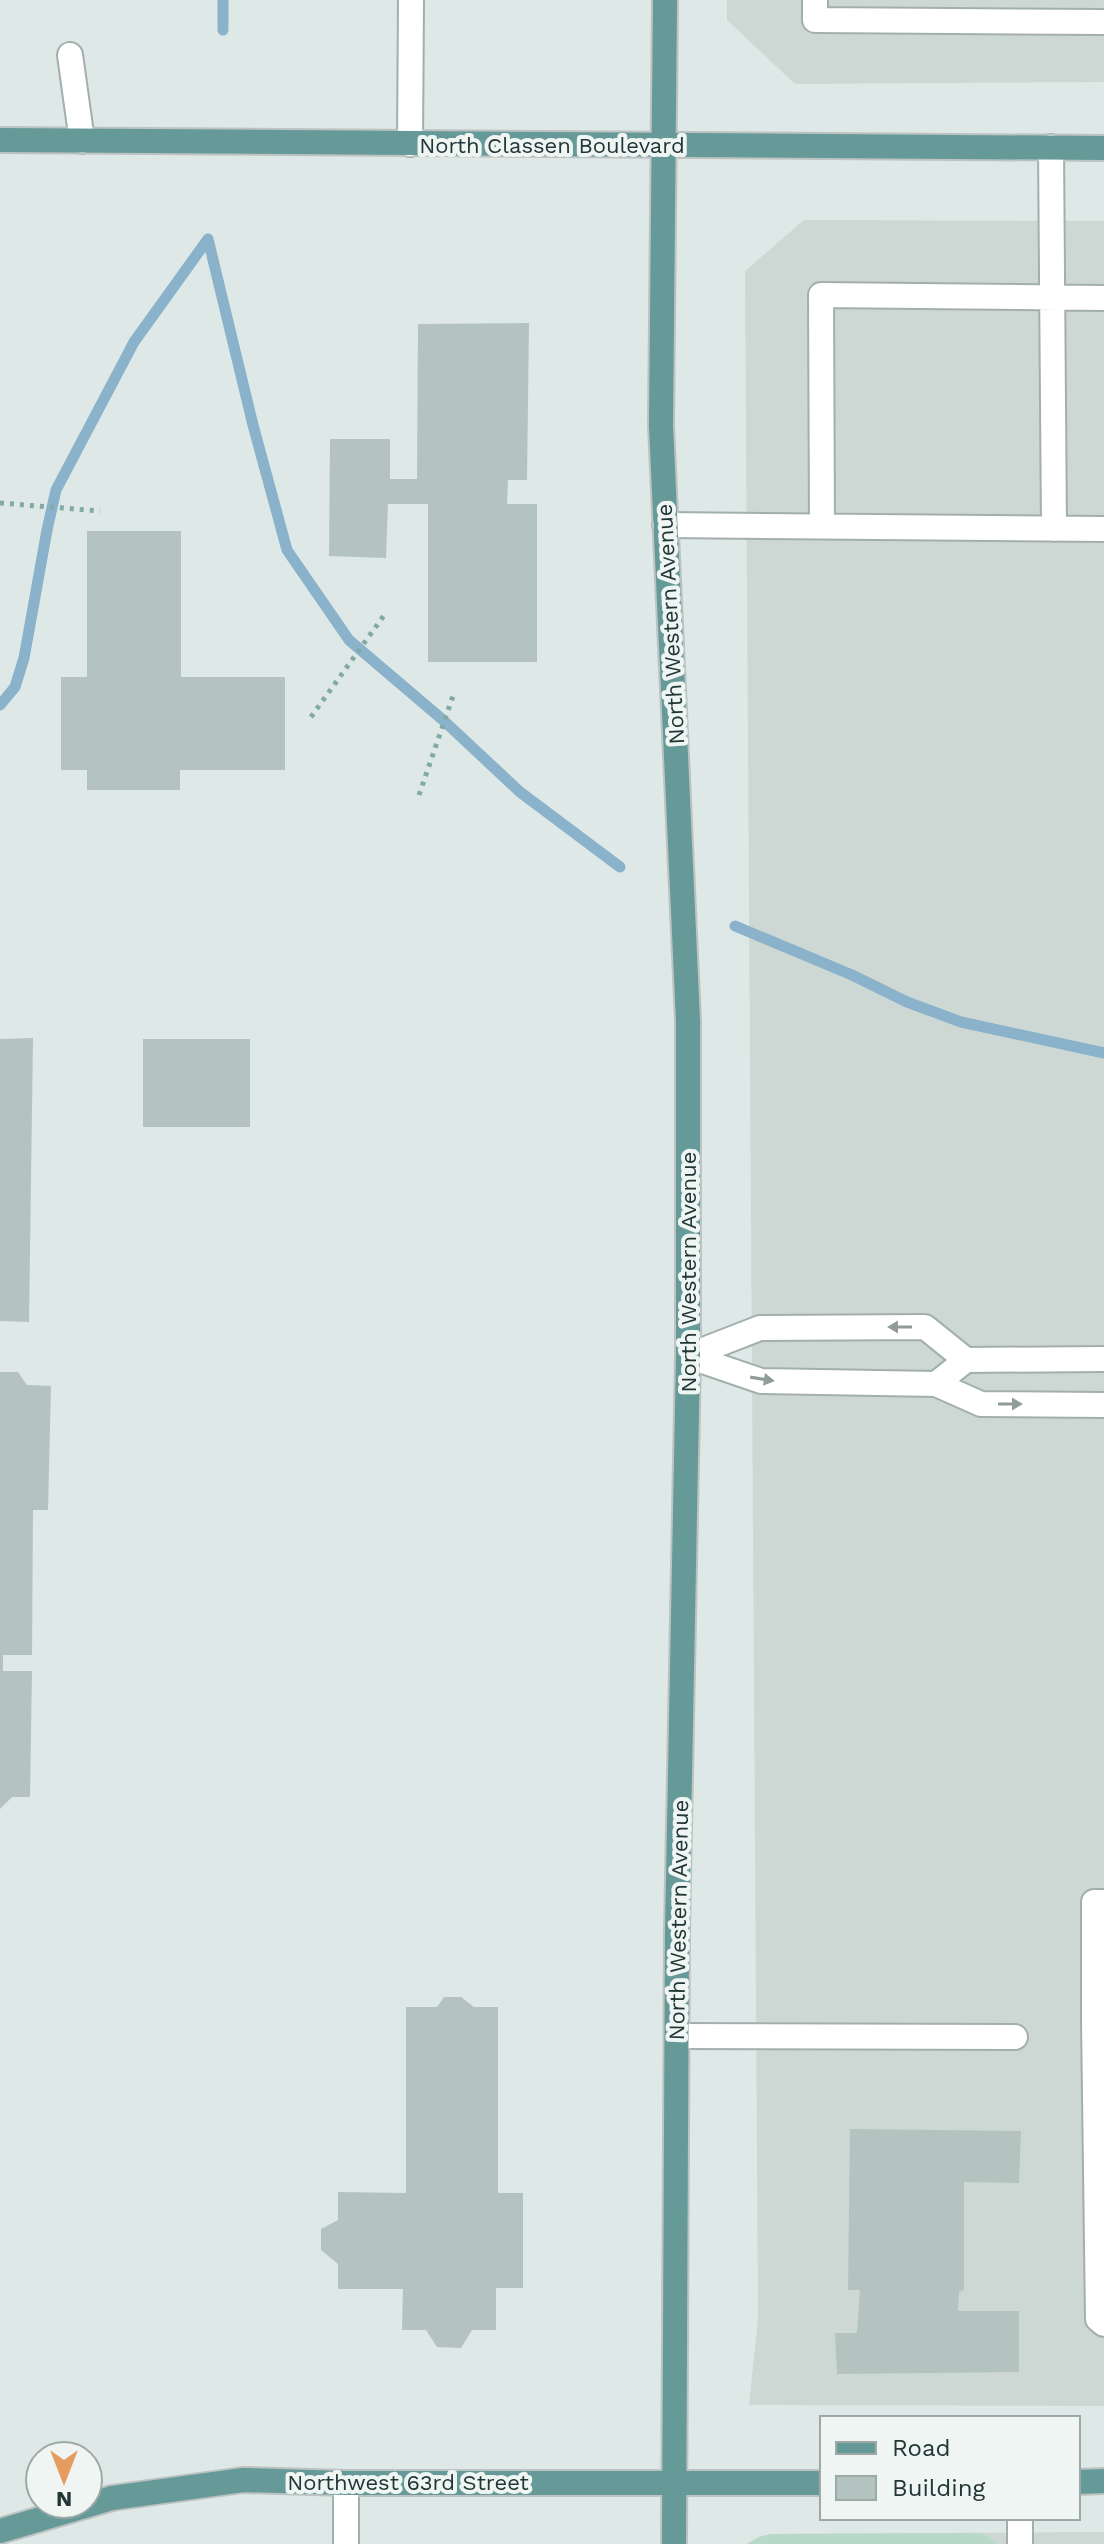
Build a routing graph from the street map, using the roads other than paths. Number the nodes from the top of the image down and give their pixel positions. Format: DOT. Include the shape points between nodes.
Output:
graph roads {
  1 [pos="411,0"];
  2 [pos="665,0"];
  3 [pos="815,0"];
  4 [pos="1104,22"];
  5 [pos="70,55"];
  6 [pos="0,140"];
  7 [pos="82,141"];
  8 [pos="410,144"];
  9 [pos="665,146"];
  10 [pos="1051,147"];
  11 [pos="1104,148"];
  12 [pos="1052,297"];
  13 [pos="1104,298"];
  14 [pos="665,525"];
  15 [pos="822,526"];
  16 [pos="1054,529"];
  17 [pos="1104,529"];
  18 [pos="688,1356"];
  19 [pos="1104,1359"];
  20 [pos="966,1360"];
  21 [pos="936,1384"];
  22 [pos="1104,1405"];
  23 [pos="1104,1902"];
  24 [pos="1099,2018"];
  25 [pos="677,2036"];
  26 [pos="1015,2037"];
  27 [pos="1104,2324"];
  28 [pos="1104,2481"];
  29 [pos="1080,2482"];
  30 [pos="346,2483"];
  31 [pos="820,2483"];
  32 [pos="675,2484"];
  33 [pos="1020,2520"];
  34 [pos="3,2535"];
  35 [pos="346,2544"];
  36 [pos="674,2544"];
  37 [pos="1020,2544"];
  1 -- 8 [label="street"];
  2 -- 9 [label="main road, North Western Avenue"];
  3 -- 4 [label="street" via="815,20"];
  5 -- 7 [label="street"];
  6 -- 7 [label="main road, North Classen Boulevard"];
  7 -- 8 [label="main road, North Classen Boulevard"];
  8 -- 9 [label="main road, North Classen Boulevard"];
  9 -- 10 [label="main road, North Classen Boulevard"];
  9 -- 14 [label="main road, North Western Avenue"];
  10 -- 11 [label="main road, North Classen Boulevard"];
  10 -- 12 [label="street"];
  12 -- 13 [label="street"];
  12 -- 15 [label="street" via="821,295"];
  12 -- 16 [label="street"];
  14 -- 15 [label="street"];
  14 -- 18 [label="main road, North Western Avenue" via="688,1021"];
  15 -- 16 [label="street"];
  16 -- 17 [label="street"];
  20 -- 18 [label="street, one-way" via="925,1327 760,1328"];
  18 -- 21 [label="street, one-way" via="761,1381"];
  18 -- 25 [label="main road, North Western Avenue"];
  19 -- 20 [label="street"];
  20 -- 21 [label="street"];
  21 -- 22 [label="street, one-way" via="981,1404"];
  23 -- 24 [label="street" via="1094,1902"];
  24 -- 27 [label="street" via="1098,2319"];
  25 -- 26 [label="street"];
  25 -- 32 [label="main road, North Western Avenue"];
  28 -- 29 [label="main road"];
  30 -- 32 [label="main road, Northwest 63rd Street"];
  30 -- 34 [label="main road, Northwest 63rd Street" via="243,2480 112,2498"];
  30 -- 35 [label="street"];
  31 -- 32 [label="main road, Northwest 63rd Street"];
  32 -- 36 [label="main road, North Western Avenue"];
  33 -- 37 [label="street"];
}
